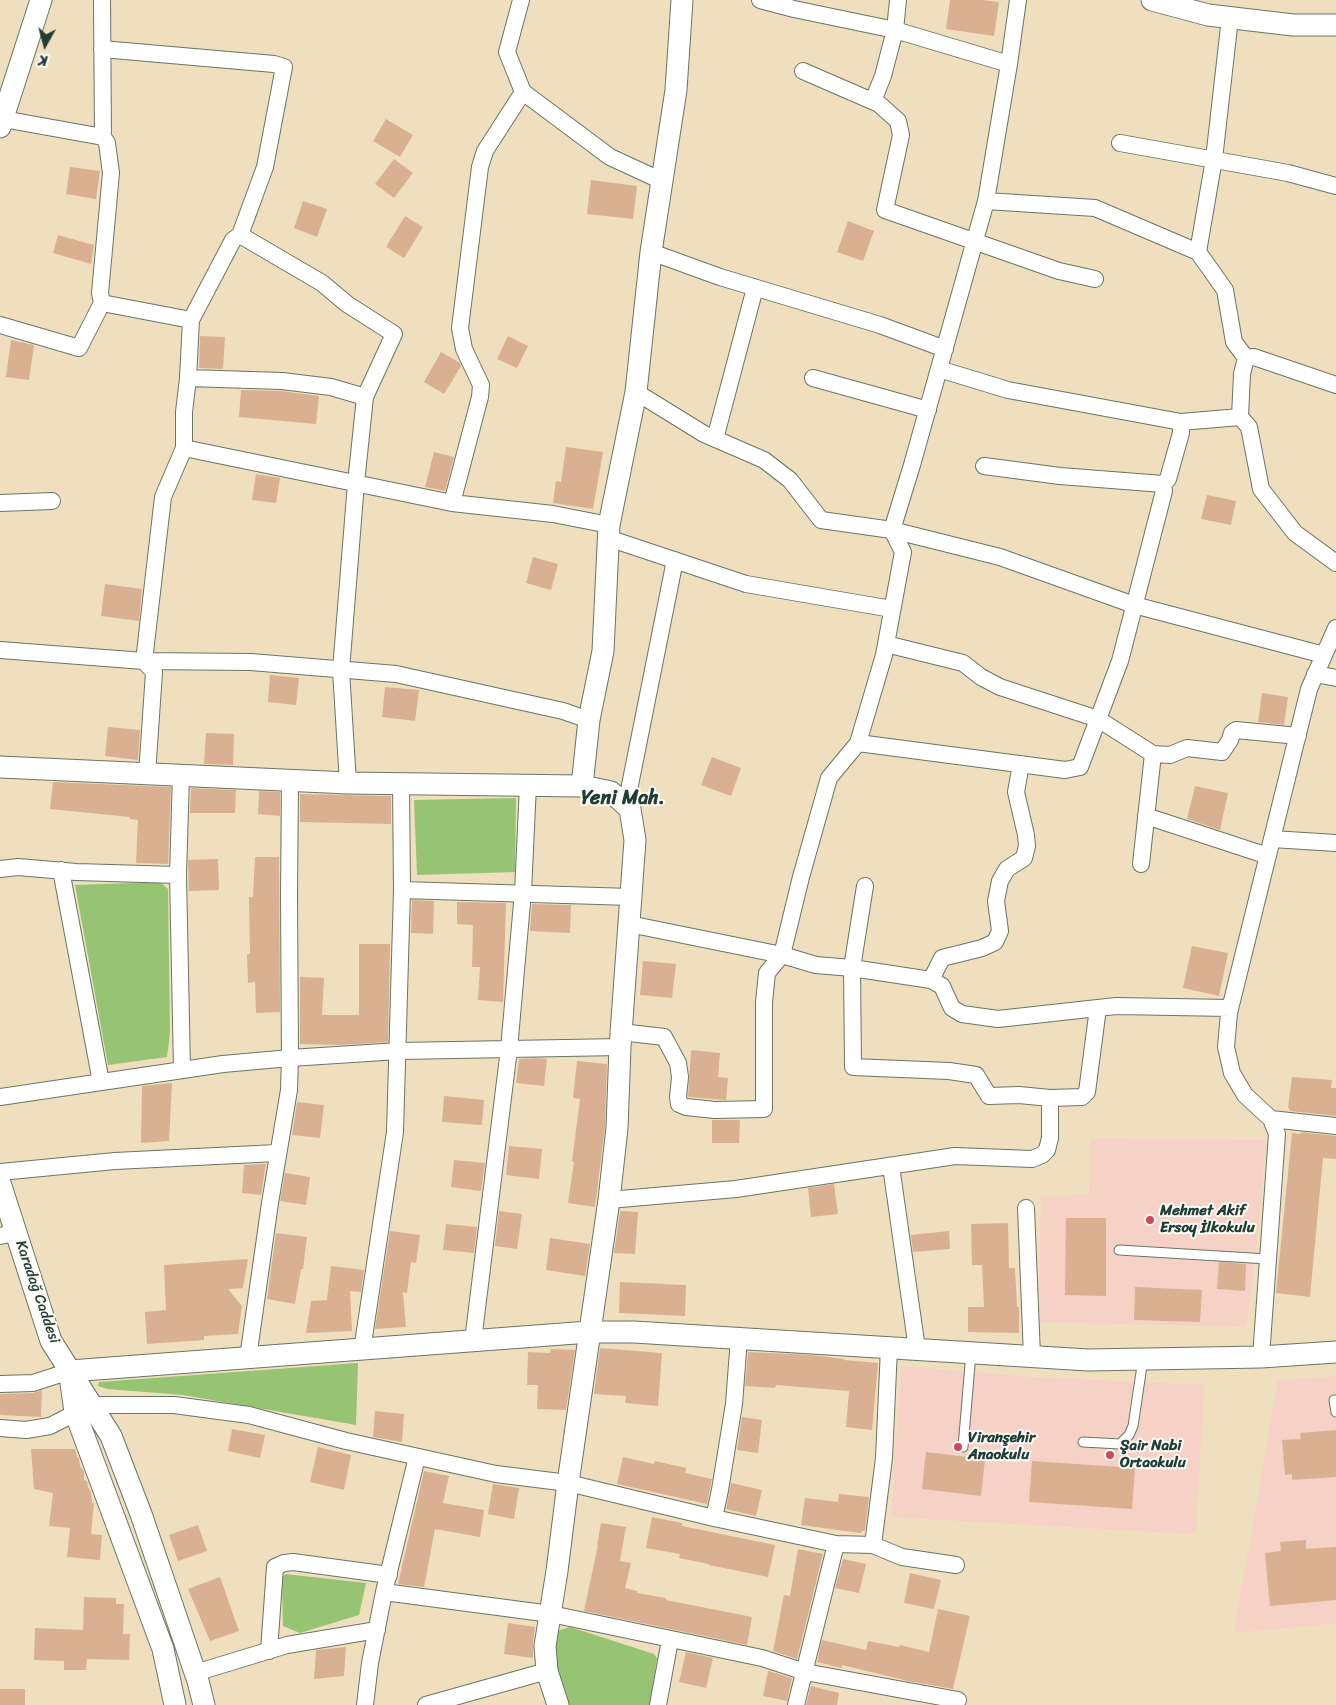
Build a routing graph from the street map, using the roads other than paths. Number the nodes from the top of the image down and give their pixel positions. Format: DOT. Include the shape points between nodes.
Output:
graph roads {
  1 [pos="41,0"];
  2 [pos="102,0"];
  3 [pos="521,0"];
  4 [pos="682,0"];
  5 [pos="760,0"];
  6 [pos="898,0"];
  7 [pos="1018,0"];
  8 [pos="1152,0"];
  9 [pos="1230,18"];
  10 [pos="1336,25"];
  11 [pos="895,30"];
  12 [pos="102,49"];
  13 [pos="1009,64"];
  14 [pos="804,71"];
  15 [pos="523,92"];
  16 [pos="873,101"];
  17 [pos="1,123"];
  18 [pos="103,136"];
  19 [pos="1120,143"];
  20 [pos="1214,159"];
  21 [pos="662,180"];
  22 [pos="1336,186"];
  23 [pos="986,201"];
  24 [pos="240,235"];
  25 [pos="975,241"];
  26 [pos="651,252"];
  27 [pos="1198,252"];
  28 [pos="1095,279"];
  29 [pos="755,288"];
  30 [pos="102,303"];
  31 [pos="190,320"];
  32 [pos="0,325"];
  33 [pos="945,349"];
  34 [pos="1246,358"];
  35 [pos="939,369"];
  36 [pos="188,378"];
  37 [pos="813,378"];
  38 [pos="1336,385"];
  39 [pos="636,392"];
  40 [pos="365,396"];
  41 [pos="928,410"];
  42 [pos="1240,417"];
  43 [pos="1181,422"];
  44 [pos="715,439"];
  45 [pos="184,448"];
  46 [pos="984,466"];
  47 [pos="356,484"];
  48 [pos="1163,484"];
  49 [pos="52,501"];
  50 [pos="0,503"];
  51 [pos="452,503"];
  52 [pos="892,530"];
  53 [pos="609,532"];
  54 [pos="675,560"];
  55 [pos="1336,563"];
  56 [pos="1134,605"];
  57 [pos="892,609"];
  58 [pos="1336,628"];
  59 [pos="886,644"];
  60 [pos="0,650"];
  61 [pos="1324,655"];
  62 [pos="144,661"];
  63 [pos="341,670"];
  64 [pos="1315,674"];
  65 [pos="1336,678"];
  66 [pos="1098,718"];
  67 [pos="588,720"];
  68 [pos="1298,736"];
  69 [pos="858,743"];
  70 [pos="1153,754"];
  71 [pos="1021,764"];
  72 [pos="0,767"];
  73 [pos="147,775"];
  74 [pos="181,775"];
  75 [pos="290,780"];
  76 [pos="348,783"];
  77 [pos="401,784"];
  78 [pos="528,785"];
  79 [pos="582,786"];
  80 [pos="626,805"];
  81 [pos="1146,816"];
  82 [pos="1272,840"];
  83 [pos="1336,842"];
  84 [pos="1268,856"];
  85 [pos="1141,864"];
  86 [pos="0,869"];
  87 [pos="61,870"];
  88 [pos="178,875"];
  89 [pos="865,886"];
  90 [pos="402,890"];
  91 [pos="523,892"];
  92 [pos="631,897"];
  93 [pos="629,924"];
  94 [pos="782,955"];
  95 [pos="852,968"];
  96 [pos="931,980"];
  97 [pos="1098,1008"];
  98 [pos="1230,1008"];
  99 [pos="620,1039"];
  100 [pos="509,1049"];
  101 [pos="399,1051"];
  102 [pos="290,1058"];
  103 [pos="182,1070"];
  104 [pos="102,1082"];
  105 [pos="0,1097"];
  106 [pos="1050,1098"];
  107 [pos="1271,1119"];
  108 [pos="1336,1126"];
  109 [pos="277,1153"];
  110 [pos="891,1166"];
  111 [pos="0,1172"];
  112 [pos="0,1183"];
  113 [pos="609,1200"];
  114 [pos="1026,1208"];
  115 [pos="8,1234"];
  116 [pos="1120,1250"];
  117 [pos="1268,1259"];
  118 [pos="589,1332"];
  119 [pos="739,1338"];
  120 [pos="473,1342"];
  121 [pos="890,1348"];
  122 [pos="917,1349"];
  123 [pos="362,1350"];
  124 [pos="971,1352"];
  125 [pos="1336,1352"];
  126 [pos="1032,1356"];
  127 [pos="1261,1357"];
  128 [pos="248,1358"];
  129 [pos="1143,1359"];
  130 [pos="70,1371"];
  131 [pos="0,1384"];
  132 [pos="1336,1400"];
  133 [pos="83,1408"];
  134 [pos="1336,1412"];
  135 [pos="0,1428"];
  136 [pos="1083,1442"];
  137 [pos="963,1447"];
  138 [pos="417,1456"];
  139 [pos="568,1483"];
  140 [pos="714,1518"];
  141 [pos="836,1544"];
  142 [pos="873,1545"];
  143 [pos="956,1565"];
  144 [pos="389,1575"];
  145 [pos="384,1592"];
  146 [pos="551,1614"];
  147 [pos="377,1630"];
  148 [pos="670,1640"];
  149 [pos="268,1651"];
  150 [pos="547,1672"];
  151 [pos="805,1672"];
  152 [pos="195,1673"];
  153 [pos="929,1700"];
  154 [pos="958,1700"];
  155 [pos="174,1705"];
  156 [pos="204,1705"];
  157 [pos="365,1705"];
  158 [pos="426,1705"];
  159 [pos="558,1705"];
  160 [pos="658,1705"];
  161 [pos="796,1705"];
  1 -- 17 [label="street"];
  2 -- 12 [label="street"];
  3 -- 15 [label="street" via="507,52"];
  4 -- 21 [label="street" via="676,90"];
  5 -- 11 [label="street"];
  6 -- 11 [label="street"];
  7 -- 13 [label="street"];
  8 -- 9 [label="street"];
  9 -- 10 [label="street" via="1293,25"];
  9 -- 20 [label="street"];
  11 -- 13 [label="street"];
  11 -- 16 [label="street"];
  12 -- 18 [label="street"];
  12 -- 24 [label="street" via="274,64 284,68 265,167"];
  13 -- 23 [label="street"];
  14 -- 16 [label="street"];
  15 -- 21 [label="street" via="610,157"];
  15 -- 51 [label="street" via="485,151 480,167 460,328 464,349 481,385"];
  16 -- 25 [label="street" via="898,121 902,135 884,210"];
  17 -- 18 [label="street"];
  18 -- 30 [label="street" via="112,173 100,293"];
  19 -- 20 [label="street"];
  20 -- 22 [label="street"];
  20 -- 27 [label="street"];
  21 -- 26 [label="street"];
  23 -- 25 [label="street"];
  23 -- 27 [label="street" via="1095,208"];
  24 -- 31 [label="street" via="233,240"];
  24 -- 40 [label="street" via="322,283 347,304 394,334"];
  25 -- 28 [label="street" via="1059,271"];
  25 -- 33 [label="street"];
  26 -- 29 [label="street"];
  26 -- 39 [label="street"];
  27 -- 34 [label="street" via="1225,290 1234,342"];
  29 -- 33 [label="street"];
  29 -- 44 [label="street"];
  30 -- 31 [label="street"];
  30 -- 32 [label="street" via="79,348"];
  31 -- 36 [label="street"];
  33 -- 35 [label="street"];
  34 -- 38 [label="street" via="1254,357"];
  34 -- 42 [label="street"];
  35 -- 41 [label="street"];
  35 -- 43 [label="street" via="1008,390"];
  36 -- 40 [label="street" via="282,381 331,387"];
  36 -- 45 [label="street"];
  37 -- 41 [label="street"];
  39 -- 44 [label="street"];
  39 -- 53 [label="street"];
  40 -- 47 [label="street"];
  41 -- 52 [label="street"];
  42 -- 43 [label="street"];
  42 -- 55 [label="street" via="1250,427 1261,489 1295,533"];
  43 -- 48 [label="street" via="1168,479"];
  44 -- 52 [label="street" via="764,460 790,480 821,520"];
  45 -- 47 [label="street"];
  45 -- 62 [label="street" via="163,497"];
  46 -- 48 [label="street"];
  47 -- 51 [label="street"];
  47 -- 63 [label="street"];
  48 -- 56 [label="street" via="1164,491"];
  49 -- 50 [label="street"];
  51 -- 53 [label="street" via="553,514"];
  52 -- 56 [label="street" via="1000,557"];
  52 -- 57 [label="street" via="903,552"];
  53 -- 54 [label="street"];
  53 -- 67 [label="street" via="603,651"];
  54 -- 57 [label="street" via="746,584"];
  54 -- 80 [label="street"];
  56 -- 61 [label="street"];
  56 -- 66 [label="street" via="1120,661"];
  57 -- 59 [label="street"];
  58 -- 61 [label="street"];
  59 -- 66 [label="street" via="963,663 1000,687"];
  59 -- 69 [label="street"];
  60 -- 62 [label="street"];
  61 -- 64 [label="street"];
  62 -- 63 [label="street" via="251,662"];
  62 -- 73 [label="street" via="154,672"];
  63 -- 67 [label="street" via="396,674 544,706"];
  63 -- 76 [label="street"];
  64 -- 65 [label="street"];
  64 -- 68 [label="street"];
  66 -- 70 [label="street"];
  66 -- 71 [label="street" via="1080,767 1065,770"];
  67 -- 79 [label="street"];
  68 -- 70 [label="street" via="1236,730 1222,752 1187,748 1170,755"];
  68 -- 82 [label="street"];
  69 -- 71 [label="street"];
  69 -- 94 [label="street" via="829,778"];
  70 -- 81 [label="street"];
  71 -- 96 [label="street" via="1016,792 1027,846 1024,858 1007,869 1000,880 996,901 1000,931 995,942 942,958"];
  72 -- 73 [label="street"];
  73 -- 74 [label="street"];
  74 -- 75 [label="street"];
  74 -- 88 [label="street"];
  75 -- 76 [label="street"];
  75 -- 102 [label="street"];
  76 -- 77 [label="street"];
  77 -- 78 [label="street"];
  77 -- 90 [label="street"];
  78 -- 79 [label="street"];
  78 -- 91 [label="street"];
  79 -- 80 [label="street" via="612,792"];
  80 -- 92 [label="street" via="630,809 635,840"];
  81 -- 84 [label="street"];
  81 -- 85 [label="street"];
  82 -- 83 [label="street"];
  82 -- 84 [label="street"];
  84 -- 98 [label="street"];
  86 -- 87 [label="street"];
  87 -- 88 [label="street"];
  87 -- 104 [label="street"];
  88 -- 103 [label="street"];
  89 -- 95 [label="street"];
  90 -- 91 [label="street"];
  90 -- 101 [label="street"];
  91 -- 92 [label="street"];
  91 -- 100 [label="street"];
  92 -- 93 [label="street"];
  93 -- 94 [label="street"];
  93 -- 99 [label="street"];
  94 -- 95 [label="street" via="816,966"];
  94 -- 99 [label="street" via="767,973 764,1109 686,1108 679,1104 678,1063 664,1038"];
  95 -- 96 [label="street"];
  95 -- 106 [label="street" via="853,1067 976,1075 988,1096"];
  96 -- 97 [label="street" via="942,986 952,1008 962,1014 998,1019"];
  97 -- 98 [label="street"];
  97 -- 106 [label="street" via="1086,1092 1082,1097"];
  98 -- 107 [label="street" via="1226,1047 1232,1073 1245,1095"];
  99 -- 100 [label="street"];
  99 -- 113 [label="street" via="617,1128"];
  100 -- 101 [label="street"];
  100 -- 120 [label="street"];
  101 -- 102 [label="street"];
  101 -- 123 [label="street" via="395,1132"];
  102 -- 103 [label="street"];
  102 -- 109 [label="street" via="289,1090"];
  103 -- 104 [label="street"];
  104 -- 105 [label="street"];
  106 -- 110 [label="street" via="1048,1150 1032,1159 955,1156"];
  107 -- 108 [label="street"];
  107 -- 117 [label="street" via="1278,1140"];
  109 -- 111 [label="street" via="114,1161"];
  109 -- 128 [label="street"];
  110 -- 113 [label="street" via="736,1189"];
  110 -- 122 [label="street"];
  112 -- 115 [label="street, Karadağ Caddesi"];
  113 -- 118 [label="street"];
  114 -- 126 [label="street"];
  115 -- 130 [label="street, Karadağ Caddesi" via="51,1341"];
  116 -- 117 [label="lane"];
  117 -- 127 [label="street"];
  118 -- 119 [label="street"];
  118 -- 120 [label="street"];
  118 -- 139 [label="street"];
  119 -- 121 [label="street"];
  119 -- 140 [label="street" via="734,1404"];
  120 -- 123 [label="street"];
  121 -- 122 [label="street"];
  121 -- 142 [label="street" via="884,1458"];
  122 -- 124 [label="street"];
  123 -- 128 [label="street"];
  124 -- 126 [label="street"];
  124 -- 137 [label="lane"];
  125 -- 127 [label="street"];
  126 -- 129 [label="street"];
  127 -- 129 [label="street"];
  128 -- 130 [label="street"];
  129 -- 136 [label="lane" via="1129,1435 1120,1444"];
  130 -- 131 [label="street" via="33,1383"];
  130 -- 133 [label="street, Karadağ Caddesi"];
  132 -- 134 [label="lane"];
  133 -- 135 [label="street" via="50,1426 26,1430"];
  133 -- 138 [label="street" via="174,1405 248,1415"];
  133 -- 152 [label="street" via="111,1436"];
  133 -- 155 [label="street" via="163,1649"];
  138 -- 139 [label="street" via="496,1474"];
  138 -- 144 [label="street"];
  139 -- 140 [label="street"];
  139 -- 146 [label="street"];
  140 -- 141 [label="street"];
  141 -- 142 [label="street"];
  141 -- 151 [label="street"];
  142 -- 143 [label="street" via="902,1557"];
  144 -- 145 [label="street"];
  144 -- 149 [label="street" via="293,1562 275,1567"];
  145 -- 146 [label="street"];
  145 -- 147 [label="street"];
  146 -- 148 [label="street"];
  146 -- 150 [label="street" via="545,1646"];
  147 -- 149 [label="street"];
  147 -- 157 [label="street"];
  148 -- 151 [label="street" via="762,1658"];
  148 -- 160 [label="street"];
  149 -- 152 [label="street"];
  150 -- 158 [label="street"];
  150 -- 159 [label="street"];
  151 -- 153 [label="street"];
  151 -- 161 [label="street"];
  152 -- 156 [label="street"];
  153 -- 154 [label="street"];
}
